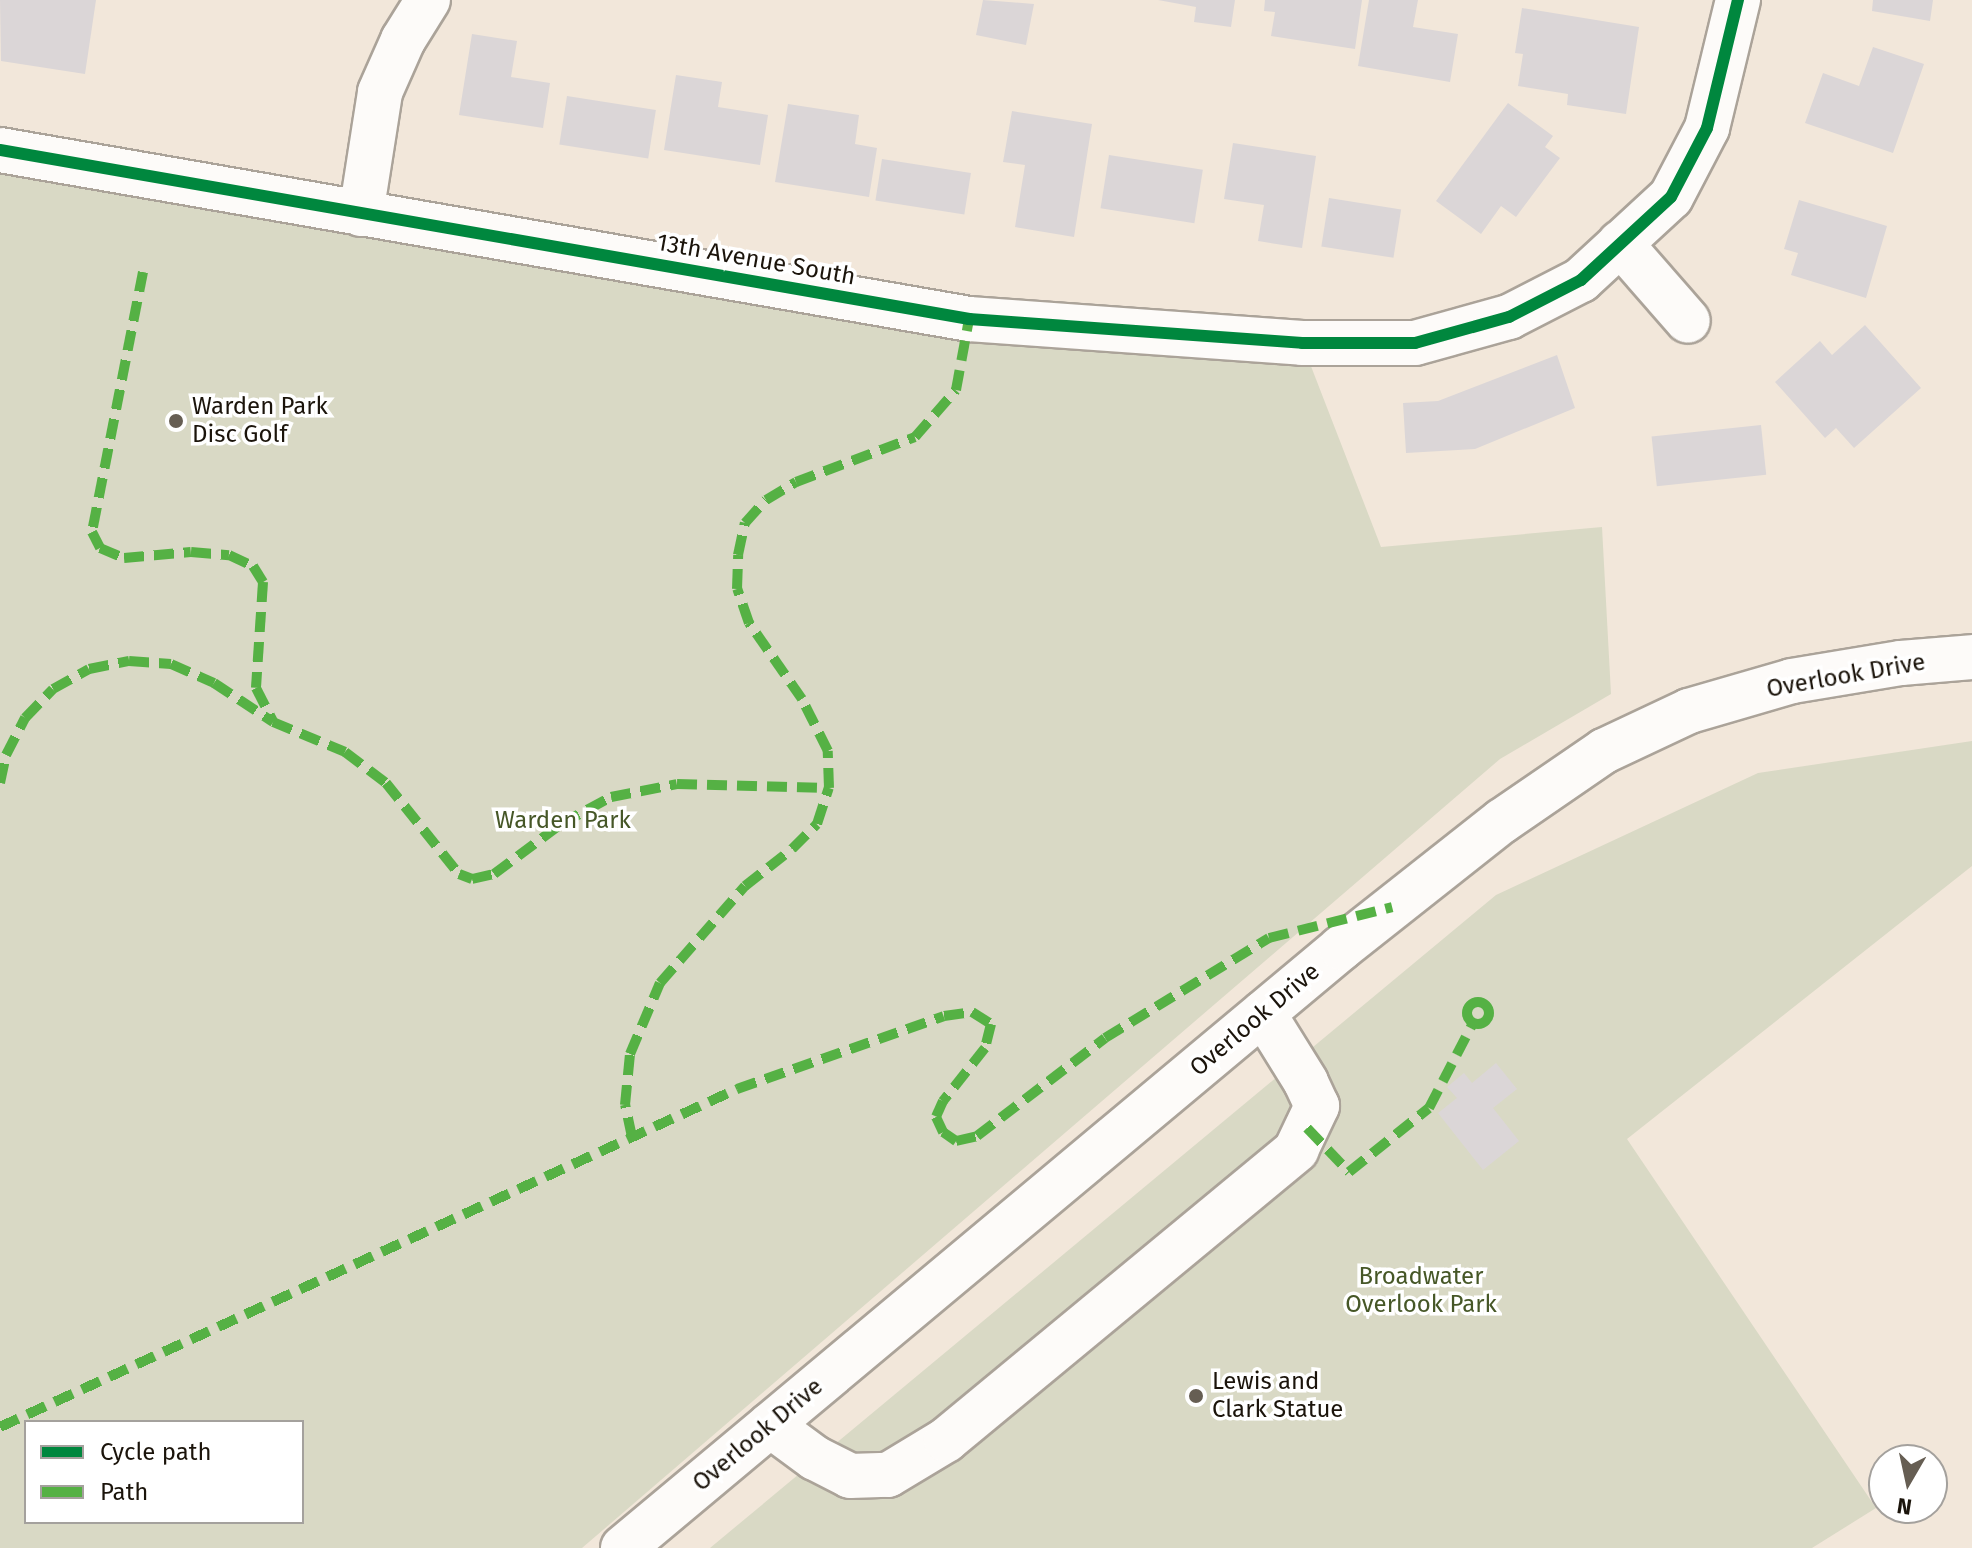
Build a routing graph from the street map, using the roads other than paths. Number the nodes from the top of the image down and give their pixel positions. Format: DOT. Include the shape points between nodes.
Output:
graph roads {
  1 [pos="428,0"];
  2 [pos="1738,0"];
  3 [pos="0,150"];
  4 [pos="361,214"];
  5 [pos="1620,243"];
  6 [pos="1688,321"];
  7 [pos="1972,657"];
  8 [pos="1263,1013"];
  9 [pos="770,1425"];
  10 [pos="623,1548"];
  1 -- 4 [label="street" via="380,92"];
  2 -- 5 [label="street, 13th Avenue South" via="1707,128 1671,197"];
  3 -- 4 [label="street, 13th Avenue South"];
  4 -- 5 [label="street, 13th Avenue South" via="969,319 1302,343 1415,343 1509,317 1581,280"];
  5 -- 6 [label="street"];
  7 -- 8 [label="street, Overlook Drive" via="1792,681 1689,711 1604,751 1502,821"];
  8 -- 9 [label="street, Overlook Drive"];
  8 -- 9 [label="street" via="1317,1106 1296,1150 946,1440 898,1470 850,1476"];
  9 -- 10 [label="street, Overlook Drive"];
}
